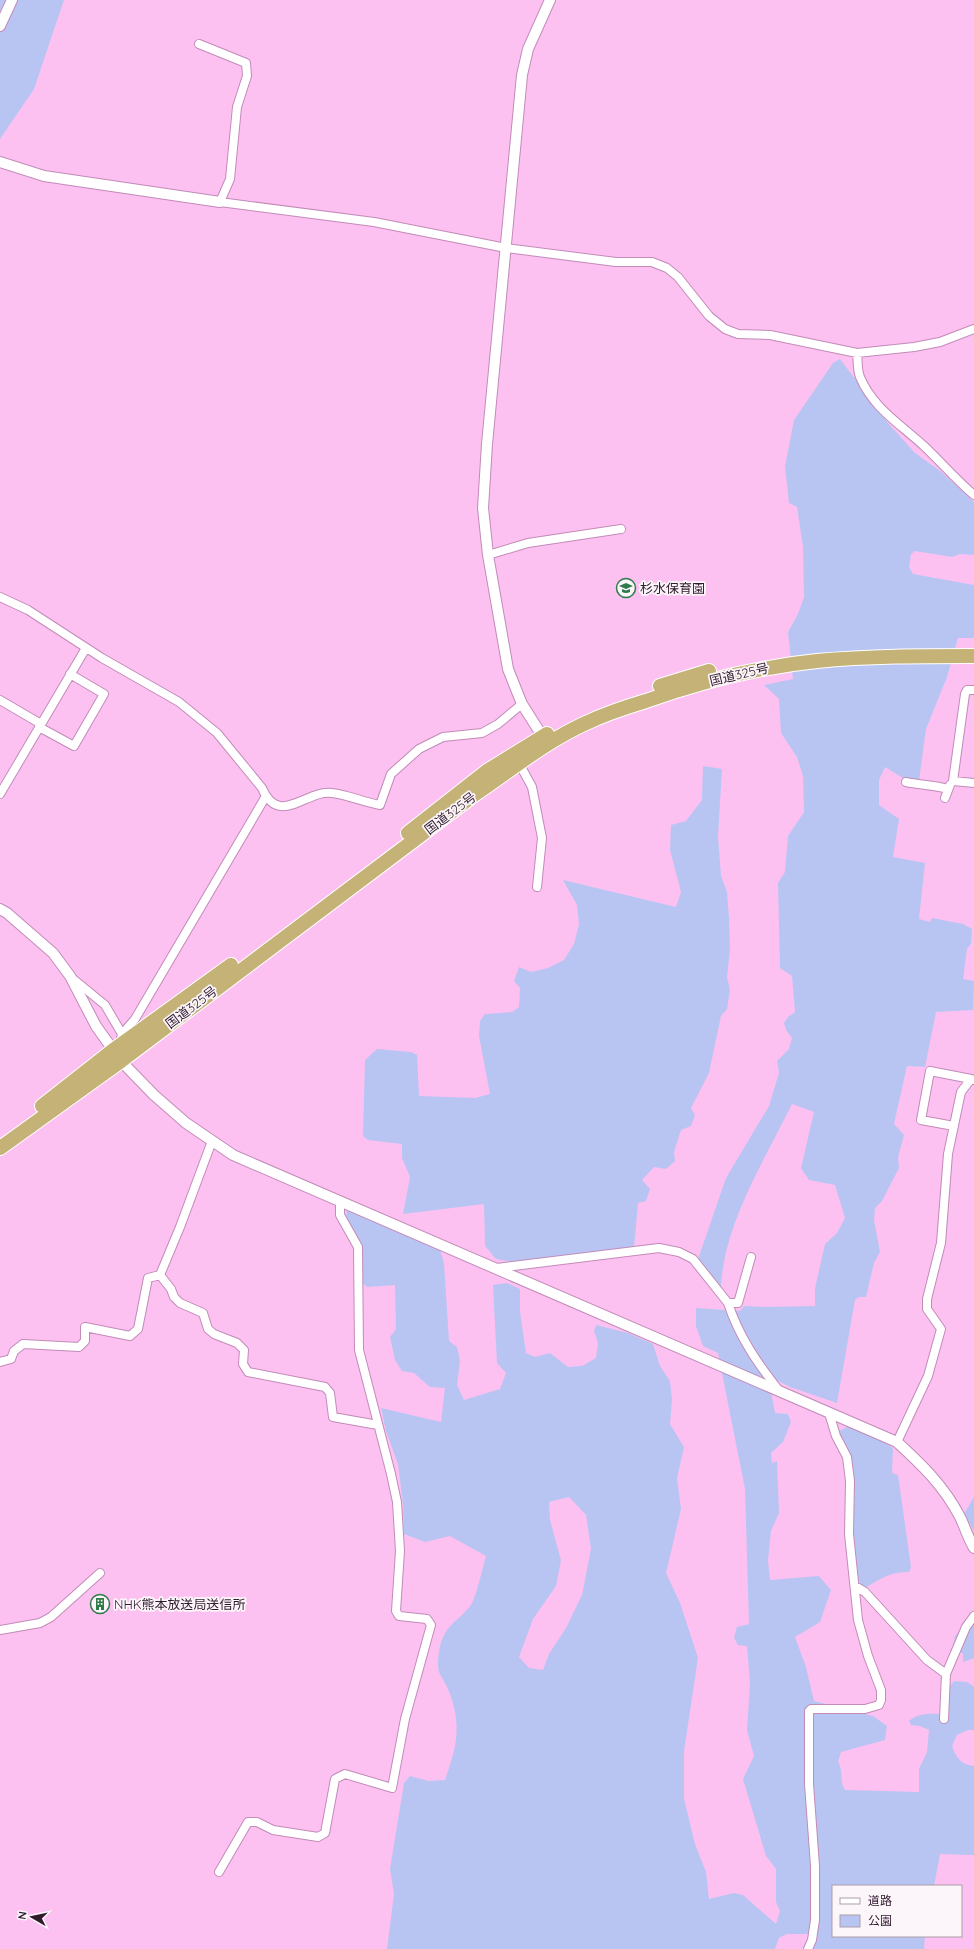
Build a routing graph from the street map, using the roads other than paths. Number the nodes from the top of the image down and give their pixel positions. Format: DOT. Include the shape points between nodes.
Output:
graph roads {
  1 [pos="12,0"];
  2 [pos="550,0"];
  3 [pos="0,26"];
  4 [pos="199,44"];
  5 [pos="0,162"];
  6 [pos="220,202"];
  7 [pos="506,248"];
  8 [pos="974,329"];
  9 [pos="857,353"];
  10 [pos="974,496"];
  11 [pos="621,529"];
  12 [pos="488,555"];
  13 [pos="0,597"];
  14 [pos="86,648"];
  15 [pos="974,648"];
  16 [pos="974,656"];
  17 [pos="70,674"];
  18 [pos="974,690"];
  19 [pos="0,700"];
  20 [pos="522,704"];
  21 [pos="40,725"];
  22 [pos="545,740"];
  23 [pos="520,764"];
  24 [pos="953,781"];
  25 [pos="906,782"];
  26 [pos="974,783"];
  27 [pos="948,789"];
  28 [pos="0,794"];
  29 [pos="266,796"];
  30 [pos="944,798"];
  31 [pos="537,887"];
  32 [pos="0,909"];
  33 [pos="70,976"];
  34 [pos="118,1048"];
  35 [pos="972,1080"];
  36 [pos="954,1126"];
  37 [pos="0,1137"];
  38 [pos="212,1140"];
  39 [pos="0,1148"];
  40 [pos="340,1201"];
  41 [pos="751,1257"];
  42 [pos="497,1268"];
  43 [pos="160,1275"];
  44 [pos="728,1303"];
  45 [pos="0,1362"];
  46 [pos="781,1392"];
  47 [pos="829,1413"];
  48 [pos="378,1425"];
  49 [pos="897,1442"];
  50 [pos="974,1548"];
  51 [pos="100,1573"];
  52 [pos="855,1586"];
  53 [pos="974,1616"];
  54 [pos="0,1630"];
  55 [pos="946,1674"];
  56 [pos="944,1718"];
  57 [pos="219,1872"];
  58 [pos="808,1949"];
  1 -- 3 [label="street"];
  2 -- 7 [label="street" via="528,50 522,75"];
  4 -- 6 [label="street" via="246,63 247,76 237,107 230,179"];
  5 -- 6 [label="street" via="44,176"];
  6 -- 7 [label="street" via="374,222"];
  7 -- 9 [label="street" via="616,262 652,262 667,268 678,277 709,316 725,329 738,334 770,335"];
  7 -- 12 [label="street" via="483,485"];
  8 -- 9 [label="street" via="940,342"];
  9 -- 10 [label="street" via="860,376 876,405 915,438"];
  11 -- 12 [label="street" via="528,543"];
  12 -- 20 [label="street" via="505,655"];
  13 -- 14 [label="street" via="28,610"];
  14 -- 17 [label="street"];
  14 -- 29 [label="street" via="198,716 217,733"];
  15 -- 22 [label="highway, 国道325号" via="831,651 774,657 730,666 682,678 592,710"];
  16 -- 22 [label="highway, 国道325号" via="907,656 817,661 757,669 678,690 624,708"];
  17 -- 21 [label="street"];
  17 -- 21 [label="street" via="104,694 74,746"];
  18 -- 24 [label="street" via="967,690 965,694"];
  19 -- 21 [label="street"];
  20 -- 22 [label="street"];
  20 -- 29 [label="street" via="498,724 482,733 443,737 419,749 391,774 380,805 331,792 318,793 292,806 277,804"];
  21 -- 28 [label="street"];
  22 -- 23 [label="highway, 国道325号"];
  22 -- 34 [label="highway, 国道325号" via="487,771"];
  23 -- 31 [label="street" via="532,788 542,838"];
  23 -- 34 [label="highway, 国道325号"];
  24 -- 26 [label="street"];
  24 -- 27 [label="street"];
  25 -- 27 [label="street"];
  27 -- 30 [label="street"];
  29 -- 34 [label="street"];
  32 -- 33 [label="street" via="53,953"];
  33 -- 34 [label="street" via="96,1026"];
  33 -- 34 [label="street" via="105,1005"];
  34 -- 37 [label="highway, 国道325号"];
  34 -- 38 [label="street" via="154,1095 186,1123"];
  34 -- 39 [label="highway, 国道325号"];
  35 -- 36 [label="street" via="961,1092"];
  35 -- 36 [label="street" via="930,1071 921,1120"];
  36 -- 49 [label="street" via="948,1154 941,1243 927,1299 927,1309 941,1329 928,1376"];
  38 -- 40 [label="street" via="234,1155"];
  38 -- 43 [label="street"];
  40 -- 42 [label="street"];
  40 -- 48 [label="street" via="340,1215 358,1247 359,1350"];
  41 -- 44 [label="street" via="738,1303"];
  42 -- 44 [label="street" via="658,1248 679,1252 693,1259"];
  42 -- 46 [label="street" via="558,1297"];
  43 -- 45 [label="street" via="148,1278 138,1329 130,1336 85,1327 85,1341 79,1348 22,1344 14,1351 11,1359"];
  43 -- 48 [label="street" via="180,1303 203,1313 208,1330 237,1343 244,1350 243,1364 248,1372 325,1388 330,1393 333,1417"];
  44 -- 46 [label="street" via="747,1345"];
  46 -- 47 [label="street"];
  47 -- 49 [label="street"];
  47 -- 52 [label="street" via="836,1436 847,1457 850,1481 849,1534"];
  48 -- 57 [label="street" via="397,1502 400,1551 396,1611 399,1616 427,1619 431,1625 405,1719 392,1788 346,1774 335,1779 325,1833 318,1837 273,1830 257,1822 248,1822"];
  49 -- 50 [label="street" via="928,1470 942,1488"];
  51 -- 54 [label="street" via="51,1617 40,1623"];
  52 -- 55 [label="street" via="865,1592 927,1660"];
  52 -- 58 [label="street" via="858,1620 881,1690 881,1700 879,1705 865,1709 809,1711 809,1784 815,1897 812,1940"];
  53 -- 55 [label="street" via="966,1627"];
  55 -- 56 [label="street"];
}
